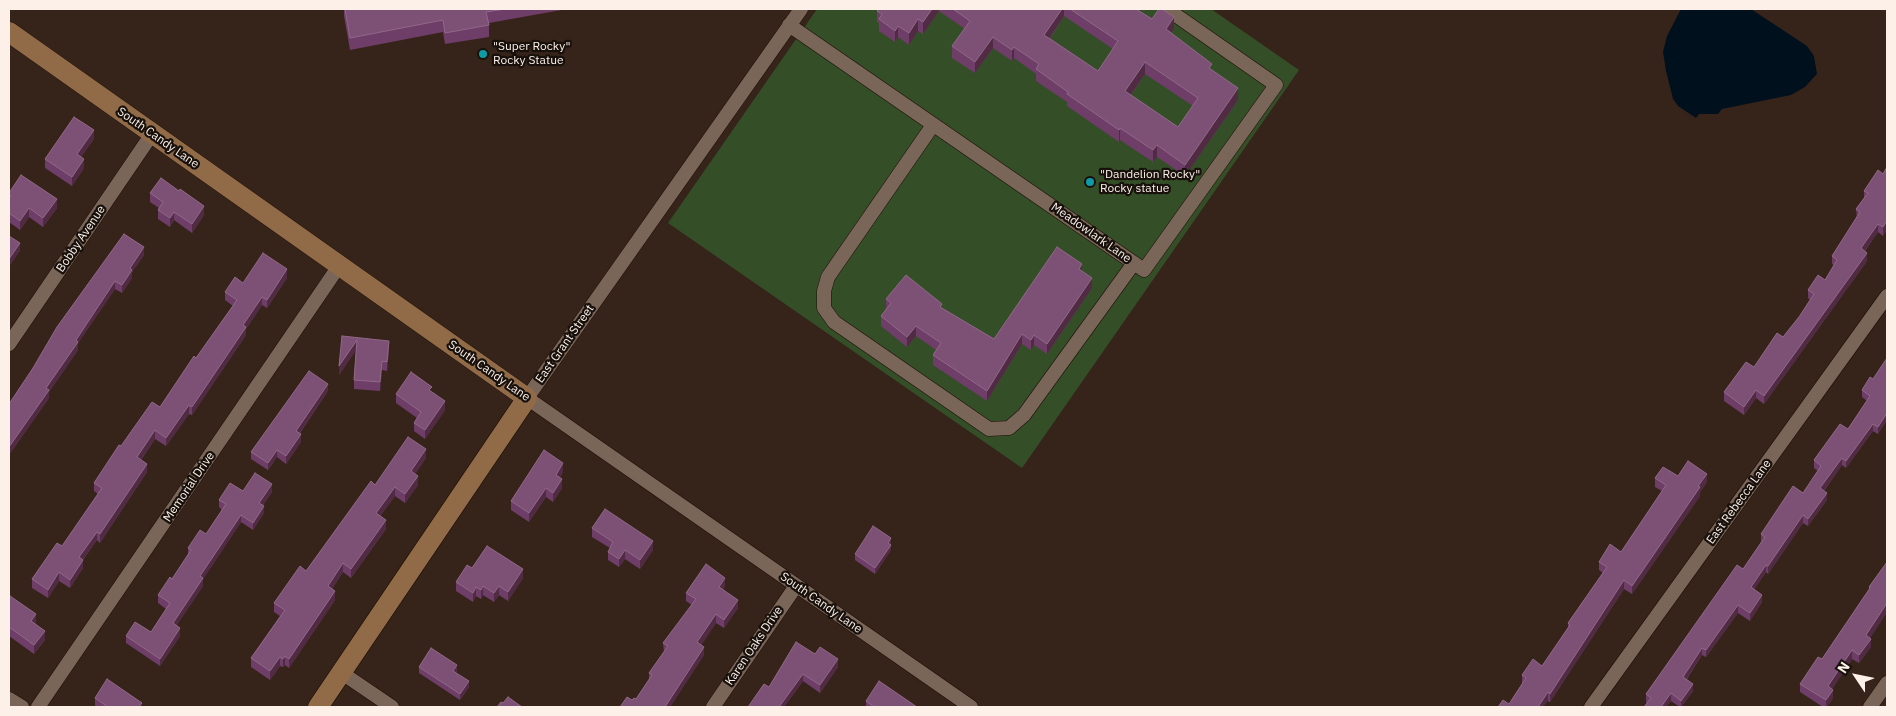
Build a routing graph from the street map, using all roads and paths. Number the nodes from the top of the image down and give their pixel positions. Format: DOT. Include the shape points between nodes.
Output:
graph roads {
  1 [pos="801,9"];
  2 [pos="1167,9"];
  3 [pos="789,25"];
  4 [pos="9,32"];
  5 [pos="933,125"];
  6 [pos="152,134"];
  7 [pos="1134,263"];
  8 [pos="339,266"];
  9 [pos="1887,296"];
  10 [pos="9,344"];
  11 [pos="527,398"];
  12 [pos="796,586"];
  13 [pos="342,673"];
  14 [pos="1887,683"];
  15 [pos="9,698"];
  16 [pos="22,707"];
  17 [pos="38,707"];
  18 [pos="318,707"];
  19 [pos="392,707"];
  20 [pos="713,707"];
  21 [pos="971,707"];
  22 [pos="1591,707"];
  23 [pos="1870,707"];
  1 -- 3 [label="street, East Grant Street"];
  2 -- 7 [label="street, Meadowlark Lane" via="1276,85 1144,270"];
  3 -- 5 [label="street, Meadowlark Lane"];
  3 -- 11 [label="street, East Grant Street"];
  4 -- 6 [label="main road, South Candy Lane"];
  5 -- 7 [label="street, Meadowlark Lane"];
  5 -- 7 [label="street" via="828,277 824,308 834,322 989,429 1009,428 1024,415"];
  6 -- 8 [label="main road, South Candy Lane"];
  6 -- 10 [label="street, Bobby Avenue"];
  8 -- 11 [label="main road, South Candy Lane"];
  8 -- 17 [label="street, Memorial Drive"];
  9 -- 22 [label="street, East Rebecca Lane"];
  11 -- 12 [label="street, South Candy Lane"];
  11 -- 13 [label="main road, East Grant Street"];
  12 -- 20 [label="street, Karen Oaks Drive"];
  12 -- 21 [label="street, South Candy Lane"];
  13 -- 18 [label="main road, East Grant Street"];
  13 -- 19 [label="street"];
  14 -- 23 [label="street"];
  15 -- 16 [label="street"];
}
